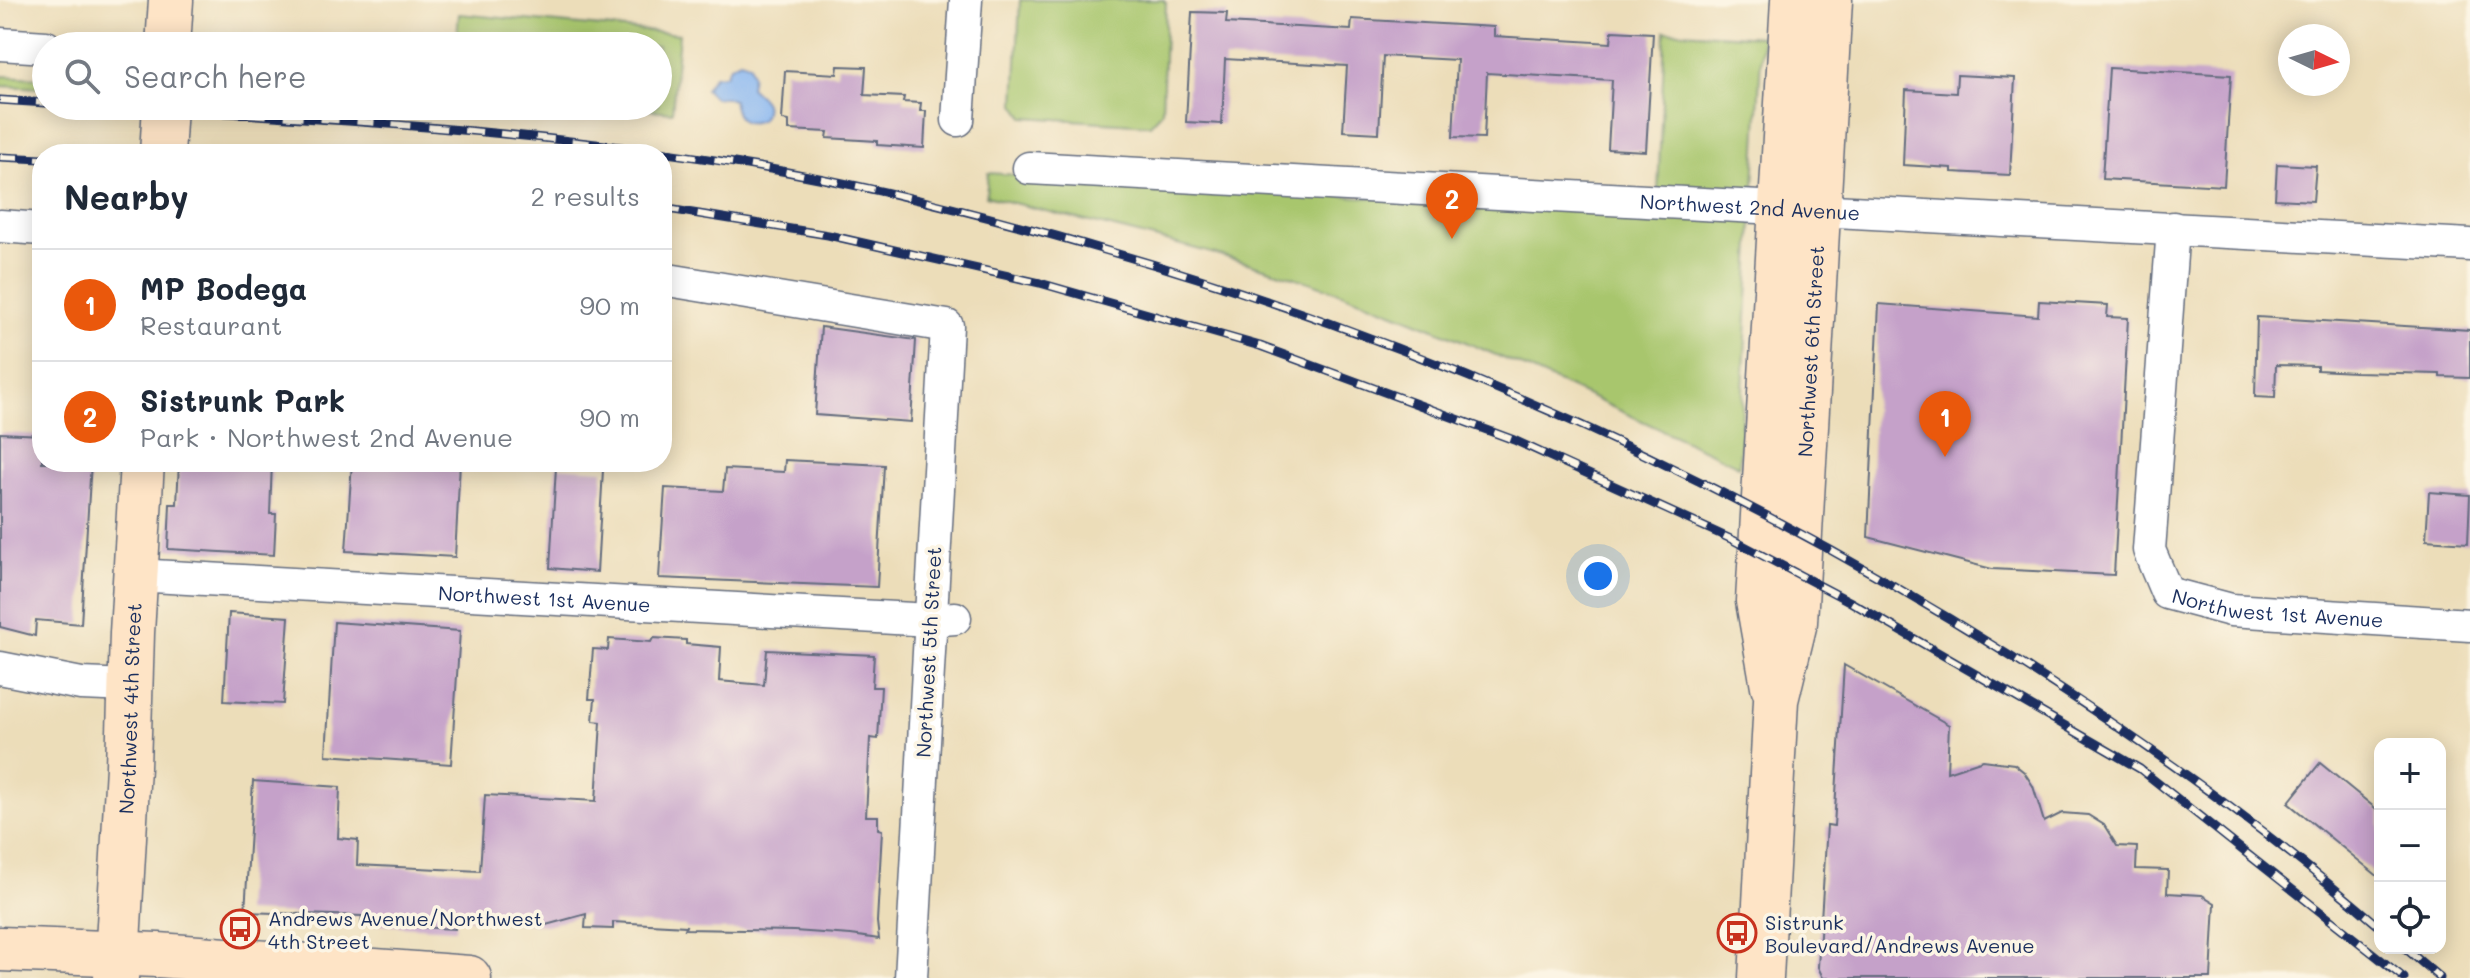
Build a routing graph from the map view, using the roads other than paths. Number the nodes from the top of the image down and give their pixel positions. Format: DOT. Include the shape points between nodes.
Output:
graph roads {
  1 [pos="171,0"];
  2 [pos="949,0"];
  3 [pos="966,0"];
  4 [pos="1793,0"];
  5 [pos="1830,0"];
  6 [pos="169,32"];
  7 [pos="0,44"];
  8 [pos="32,46"];
  9 [pos="164,120"];
  10 [pos="958,120"];
  11 [pos="163,144"];
  12 [pos="1029,168"];
  13 [pos="1800,208"];
  14 [pos="0,226"];
  15 [pos="32,228"];
  16 [pos="2173,228"];
  17 [pos="2470,245"];
  18 [pos="672,281"];
  19 [pos="141,472"];
  20 [pos="135,575"];
  21 [pos="942,619"];
  22 [pos="2470,625"];
  23 [pos="0,668"];
  24 [pos="130,686"];
  25 [pos="0,949"];
  26 [pos="118,966"];
  27 [pos="469,978"];
  28 [pos="911,978"];
  29 [pos="1761,978"];
  1 -- 6 [label="street"];
  2 -- 3 [label="street"];
  3 -- 10 [label="street"];
  4 -- 13 [label="street, Northwest 6th Street"];
  5 -- 13 [label="street, Northwest 6th Street"];
  7 -- 8 [label="street"];
  9 -- 11 [label="street"];
  12 -- 13 [label="street, Northwest 2nd Avenue"];
  13 -- 16 [label="street, Northwest 2nd Avenue"];
  13 -- 29 [label="street, Northwest 6th Street" via="1795,622 1776,700"];
  14 -- 15 [label="street"];
  16 -- 17 [label="street, Northwest 2nd Avenue"];
  16 -- 22 [label="street, Northwest 1st Avenue" via="2149,550 2167,593 2231,610"];
  18 -- 21 [label="street, Northwest 5th Street" via="947,326"];
  19 -- 20 [label="street, Northwest 4th Street"];
  20 -- 21 [label="street, Northwest 1st Avenue"];
  20 -- 24 [label="street, Northwest 4th Street"];
  21 -- 28 [label="street, Northwest 5th Street"];
  23 -- 24 [label="street" via="81,684"];
  24 -- 26 [label="street, Northwest 4th Street"];
  25 -- 26 [label="street"];
  26 -- 27 [label="street" via="158,955"];
}
